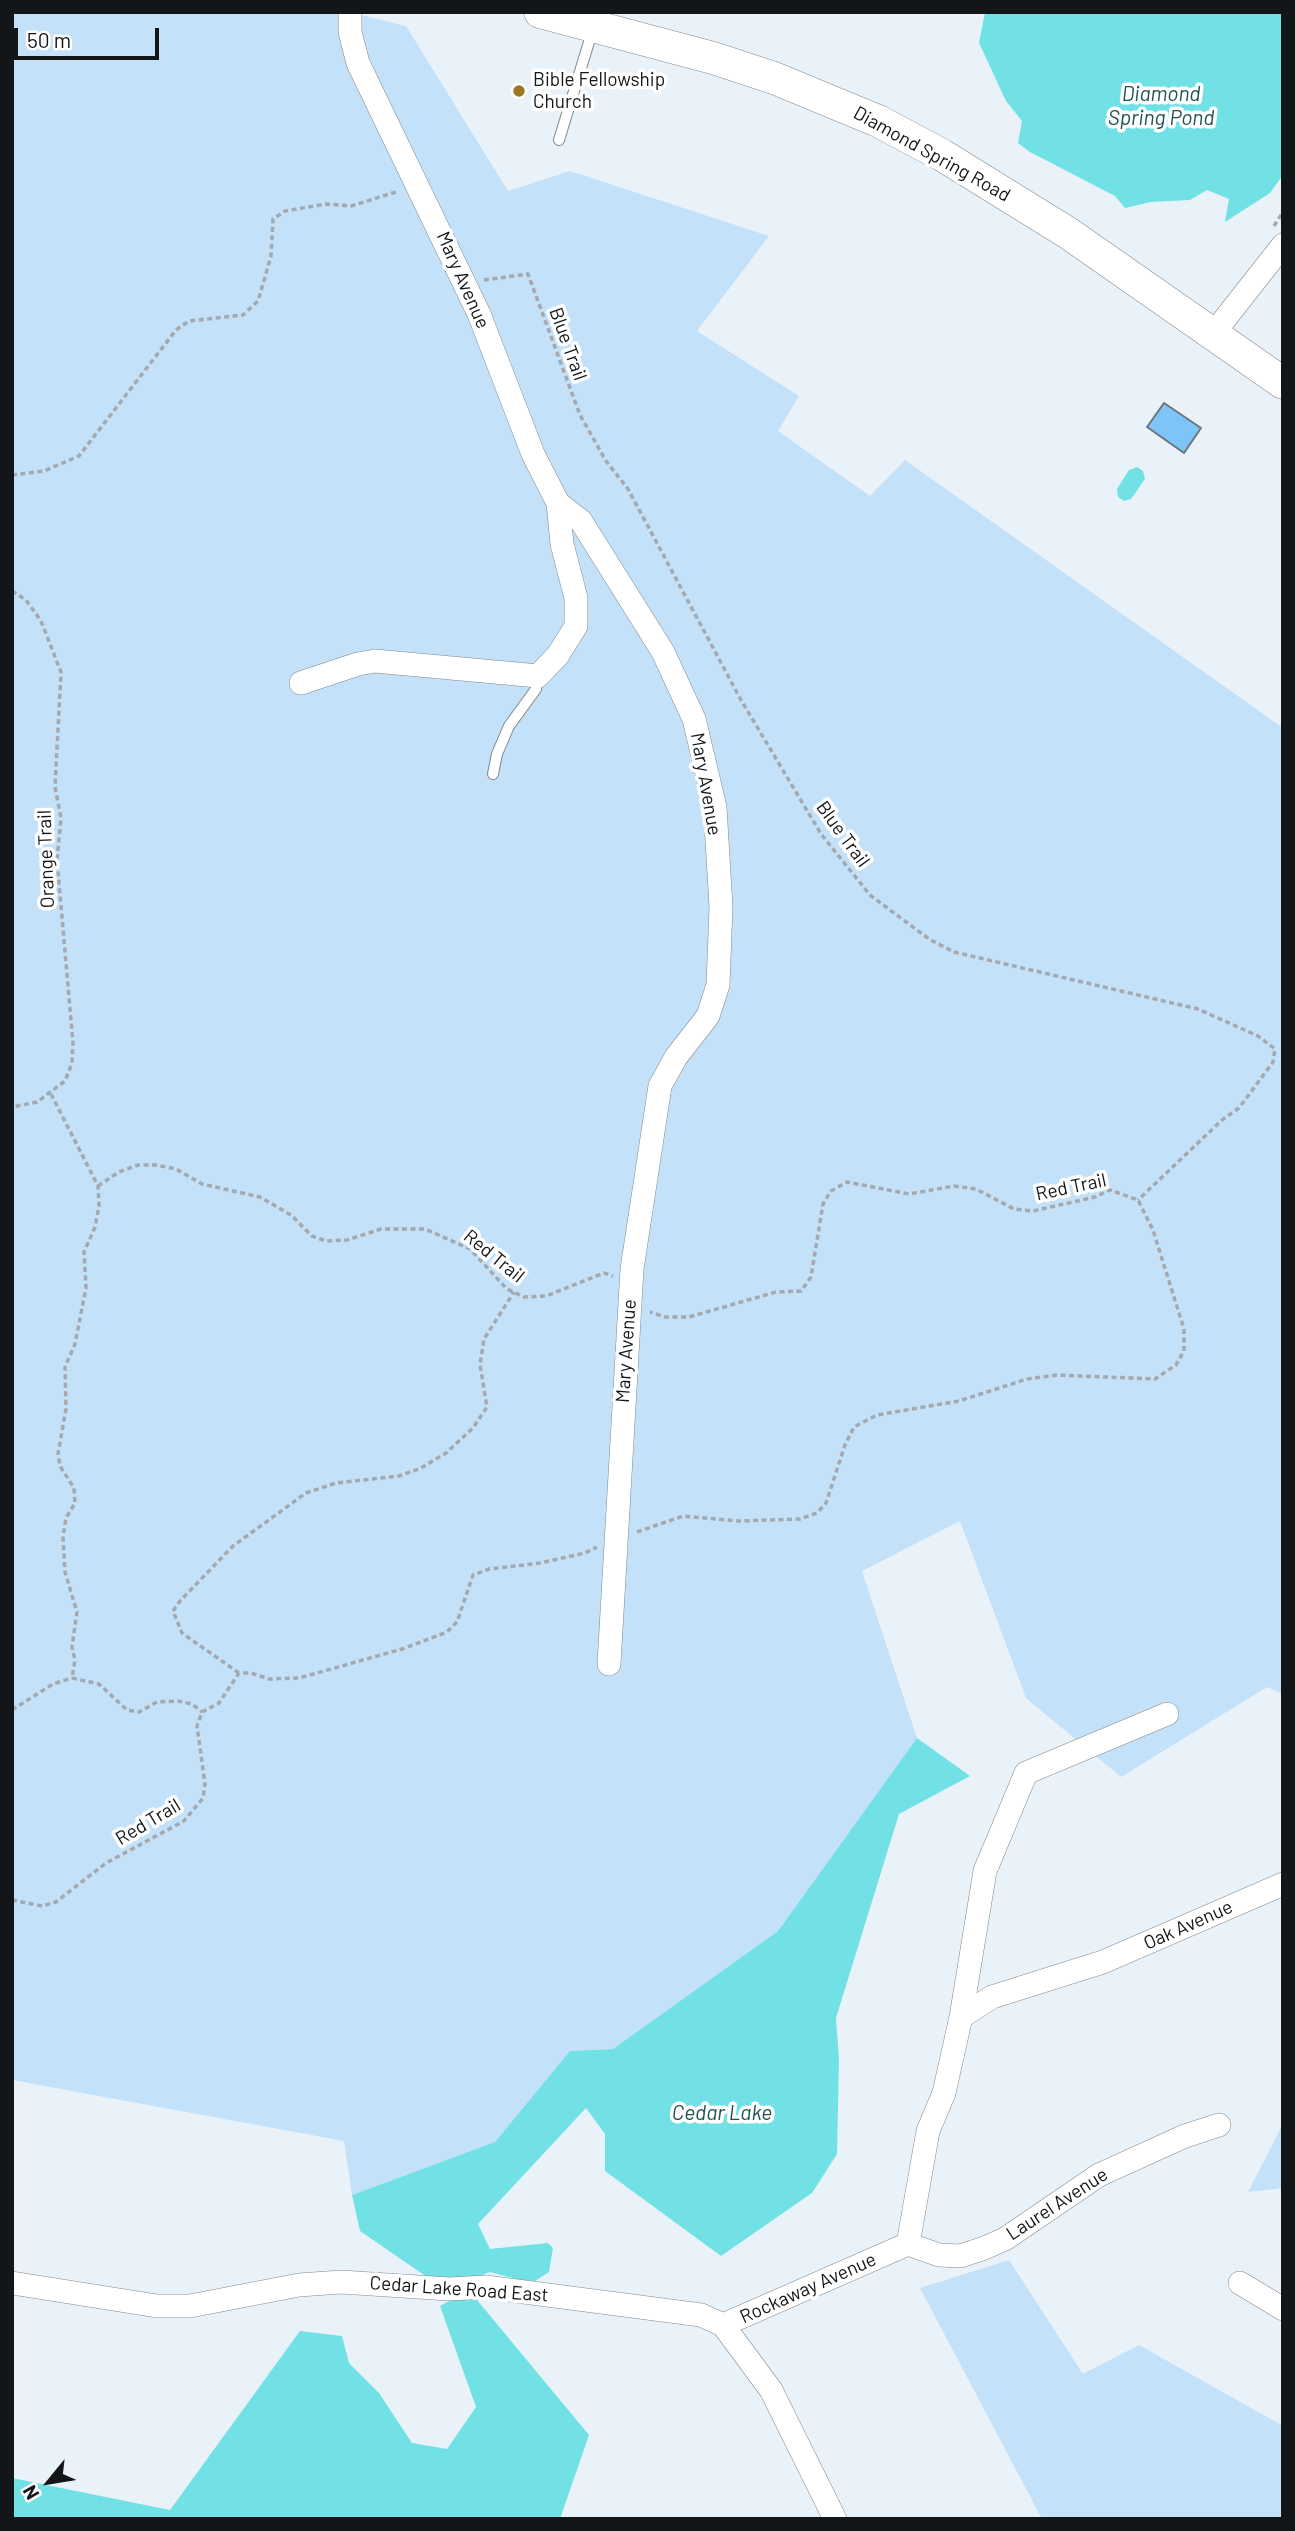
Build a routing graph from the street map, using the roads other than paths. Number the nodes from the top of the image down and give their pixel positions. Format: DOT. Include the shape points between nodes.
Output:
graph roads {
  1 [pos="350,12"];
  2 [pos="540,12"];
  3 [pos="594,26"];
  4 [pos="559,140"];
  5 [pos="1283,245"];
  6 [pos="1213,334"];
  7 [pos="1283,383"];
  8 [pos="558,503"];
  9 [pos="538,676"];
  10 [pos="301,683"];
  11 [pos="493,774"];
  12 [pos="609,1664"];
  13 [pos="1167,1714"];
  14 [pos="1283,1884"];
  15 [pos="961,2017"];
  16 [pos="1219,2125"];
  17 [pos="901,2247"];
  18 [pos="12,2283"];
  19 [pos="1240,2283"];
  20 [pos="1283,2309"];
  21 [pos="723,2325"];
  22 [pos="835,2519"];
  1 -- 8 [label="street, Mary Avenue" via="358,63 463,277 533,454"];
  2 -- 3 [label="street, Diamond Spring Road"];
  3 -- 4 [label="lane"];
  3 -- 6 [label="street, Diamond Spring Road" via="774,78 878,121 1011,196"];
  5 -- 6 [label="street"];
  6 -- 7 [label="street, Diamond Spring Road"];
  8 -- 9 [label="street" via="562,544 576,598 576,626"];
  8 -- 12 [label="street, Mary Avenue" via="581,521 663,652 694,719 715,807 721,907 718,985 708,1016 660,1086 630,1289"];
  9 -- 10 [label="street" via="375,661"];
  9 -- 11 [label="lane" via="537,689 496,754"];
  13 -- 15 [label="street" via="1026,1773 985,1871"];
  14 -- 15 [label="street, Oak Avenue" via="1093,1965 992,1997"];
  15 -- 17 [label="street"];
  16 -- 17 [label="street, Laurel Avenue" via="1099,2175 1005,2239 982,2249 960,2256"];
  17 -- 21 [label="street, Rockaway Avenue"];
  18 -- 21 [label="street, Cedar Lake Road East" via="158,2306 190,2306 299,2285 341,2282 486,2287 701,2315"];
  19 -- 20 [label="street"];
  21 -- 22 [label="street" via="771,2390"];
}
